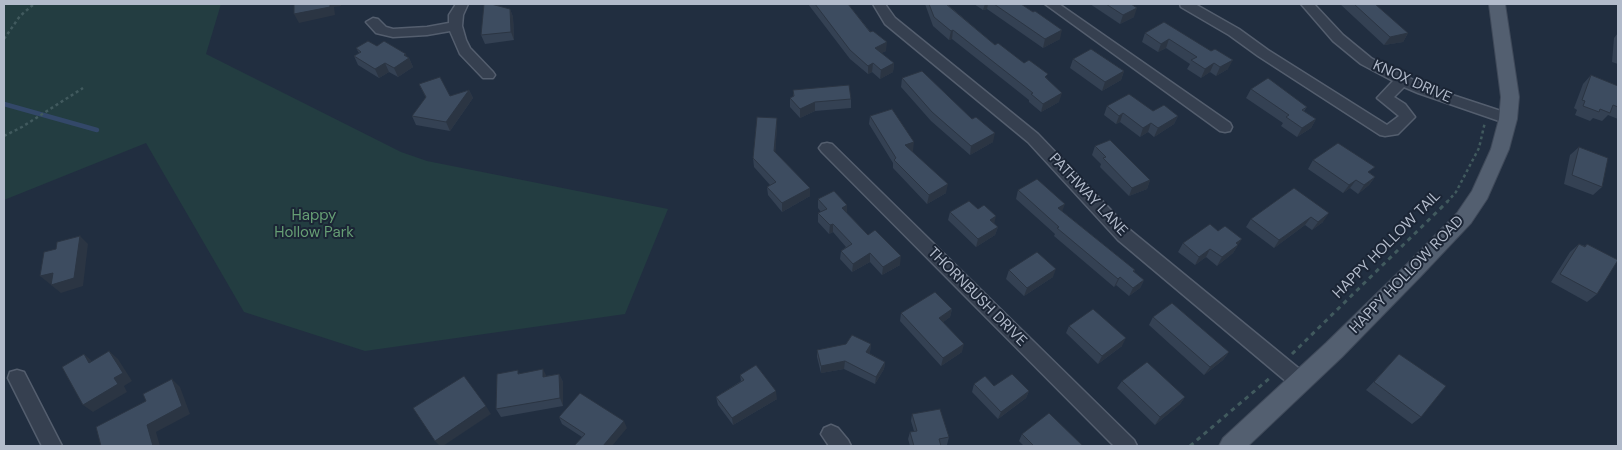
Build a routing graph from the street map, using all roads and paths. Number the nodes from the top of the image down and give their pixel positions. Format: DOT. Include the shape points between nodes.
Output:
graph roads {
  1 [pos="34,4"];
  2 [pos="462,4"];
  3 [pos="879,4"];
  4 [pos="1051,4"];
  5 [pos="1186,4"];
  6 [pos="1307,4"];
  7 [pos="1498,4"];
  8 [pos="373,22"];
  9 [pos="455,26"];
  10 [pos="4,39"];
  11 [pos="488,75"];
  12 [pos="1402,81"];
  13 [pos="83,88"];
  14 [pos="1487,112"];
  15 [pos="1508,119"];
  16 [pos="1225,127"];
  17 [pos="4,136"];
  18 [pos="827,148"];
  19 [pos="1282,366"];
  20 [pos="17,378"];
  21 [pos="1301,382"];
  22 [pos="52,446"];
  23 [pos="1128,446"];
  24 [pos="1190,446"];
  25 [pos="1231,446"];
  1 -- 10 [label="path" via="20,16"];
  2 -- 9 [label="street"];
  3 -- 19 [label="street, PATHWAY LANE" via="890,21 1033,138 1124,235"];
  4 -- 16 [label="street"];
  5 -- 12 [label="street" via="1385,131 1392,130 1408,117 1384,98"];
  6 -- 12 [label="street, KNOX DRIVE" via="1351,49"];
  7 -- 15 [label="main road, HAPPY HOLLOW ROAD" via="1510,97"];
  8 -- 9 [label="street" via="381,30 393,32"];
  9 -- 11 [label="street" via="465,51"];
  12 -- 14 [label="street, KNOX DRIVE"];
  13 -- 17 [label="path"];
  14 -- 15 [label="street, KNOX DRIVE"];
  14 -- 19 [label="path, HAPPY HOLLOW TAIL" via="1479,148 1456,192"];
  15 -- 21 [label="main road, HAPPY HOLLOW ROAD" via="1490,174 1464,218"];
  18 -- 23 [label="street, THORNBUSH DRIVE"];
  19 -- 21 [label="street, PATHWAY LANE"];
  19 -- 24 [label="path, HAPPY HOLLOW TAIL"];
  20 -- 22 [label="street"];
  21 -- 25 [label="main road, HAPPY HOLLOW ROAD"];
}
